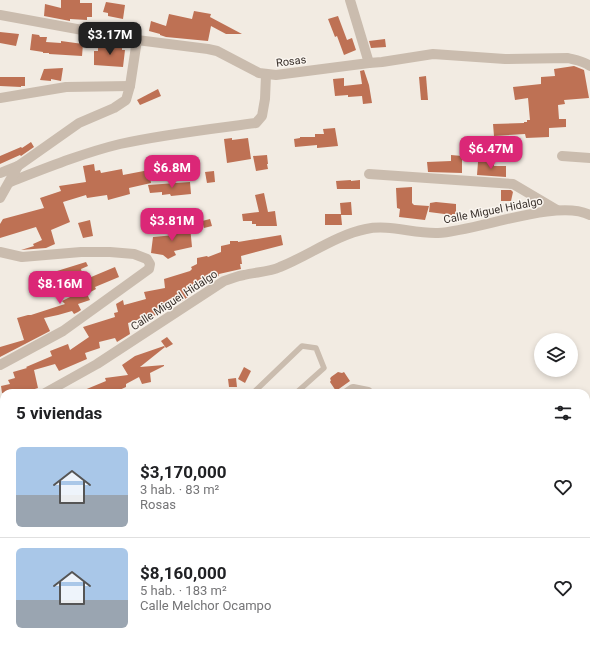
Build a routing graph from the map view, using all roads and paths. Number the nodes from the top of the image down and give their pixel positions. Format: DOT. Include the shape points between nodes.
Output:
graph roads {
  1 [pos="350,0"];
  2 [pos="0,15"];
  3 [pos="137,40"];
  4 [pos="369,63"];
  5 [pos="590,66"];
  6 [pos="266,75"];
  7 [pos="130,86"];
  8 [pos="0,98"];
  9 [pos="562,156"];
  10 [pos="590,158"];
  11 [pos="18,166"];
  12 [pos="0,173"];
  13 [pos="369,174"];
  14 [pos="10,182"];
  15 [pos="0,198"];
  16 [pos="557,210"];
  17 [pos="590,215"];
  18 [pos="0,252"];
  19 [pos="0,365"];
  20 [pos="52,389"];
  21 [pos="257,389"];
  22 [pos="300,389"];
  1 -- 4 [label="street"];
  2 -- 3 [label="street, Rosas"];
  3 -- 6 [label="street, Rosas" via="216,51"];
  3 -- 7 [label="street"];
  4 -- 5 [label="street, Rosas" via="433,54 505,60 568,58"];
  4 -- 6 [label="street, Rosas"];
  6 -- 14 [label="street" via="262,116 256,123 119,144"];
  7 -- 8 [label="street" via="66,87"];
  7 -- 11 [label="street" via="126,100 79,123"];
  9 -- 10 [label="street"];
  11 -- 12 [label="street"];
  11 -- 14 [label="street"];
  13 -- 16 [label="street, Calle Miguel Hidalgo" via="513,184"];
  14 -- 15 [label="street"];
  16 -- 17 [label="street, Calle Miguel Hidalgo" via="585,212"];
  16 -- 20 [label="street, Calle Miguel Hidalgo" via="439,233 419,233 382,227 345,236 279,268 224,281 97,364"];
  18 -- 19 [label="street" via="22,257 110,252 134,254 147,259 150,264 149,269 63,331"];
  21 -- 22 [label="lane" via="302,346 316,348 324,368"];
}
